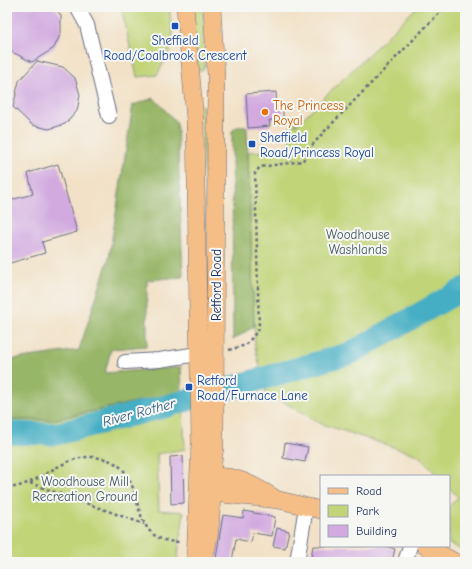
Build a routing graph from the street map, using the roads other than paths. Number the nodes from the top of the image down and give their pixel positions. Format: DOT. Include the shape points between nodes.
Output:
graph roads {
  1 [pos="77,7"];
  2 [pos="186,7"];
  3 [pos="212,7"];
  4 [pos="109,116"];
  5 [pos="198,354"];
  6 [pos="125,362"];
  7 [pos="208,412"];
  8 [pos="216,448"];
  9 [pos="236,479"];
  10 [pos="208,486"];
  11 [pos="279,500"];
  12 [pos="314,508"];
  13 [pos="410,547"];
  14 [pos="427,547"];
  15 [pos="196,562"];
  16 [pos="202,562"];
  17 [pos="296,562"];
  18 [pos="405,562"];
  19 [pos="456,562"];
  1 -- 4 [label="street" via="87,25"];
  2 -- 5 [label="main road, Retford Road" via="195,120"];
  3 -- 7 [label="main road, Retford Road" via="216,75 216,370"];
  5 -- 6 [label="street"];
  5 -- 7 [label="main road, Retford Road" via="198,379"];
  7 -- 8 [label="main road, Retford Road"];
  7 -- 10 [label="main road, Retford Road"];
  8 -- 9 [label="main road"];
  8 -- 10 [label="main road, Retford Road"];
  9 -- 10 [label="main road"];
  9 -- 11 [label="main road" via="253,485"];
  10 -- 11 [label="main road"];
  10 -- 15 [label="main road, Retford Road" via="196,540"];
  10 -- 16 [label="main road, Retford Road" via="211,521"];
  11 -- 12 [label="main road"];
  12 -- 17 [label="street"];
  13 -- 18 [label="street"];
  14 -- 19 [label="main road"];
}
